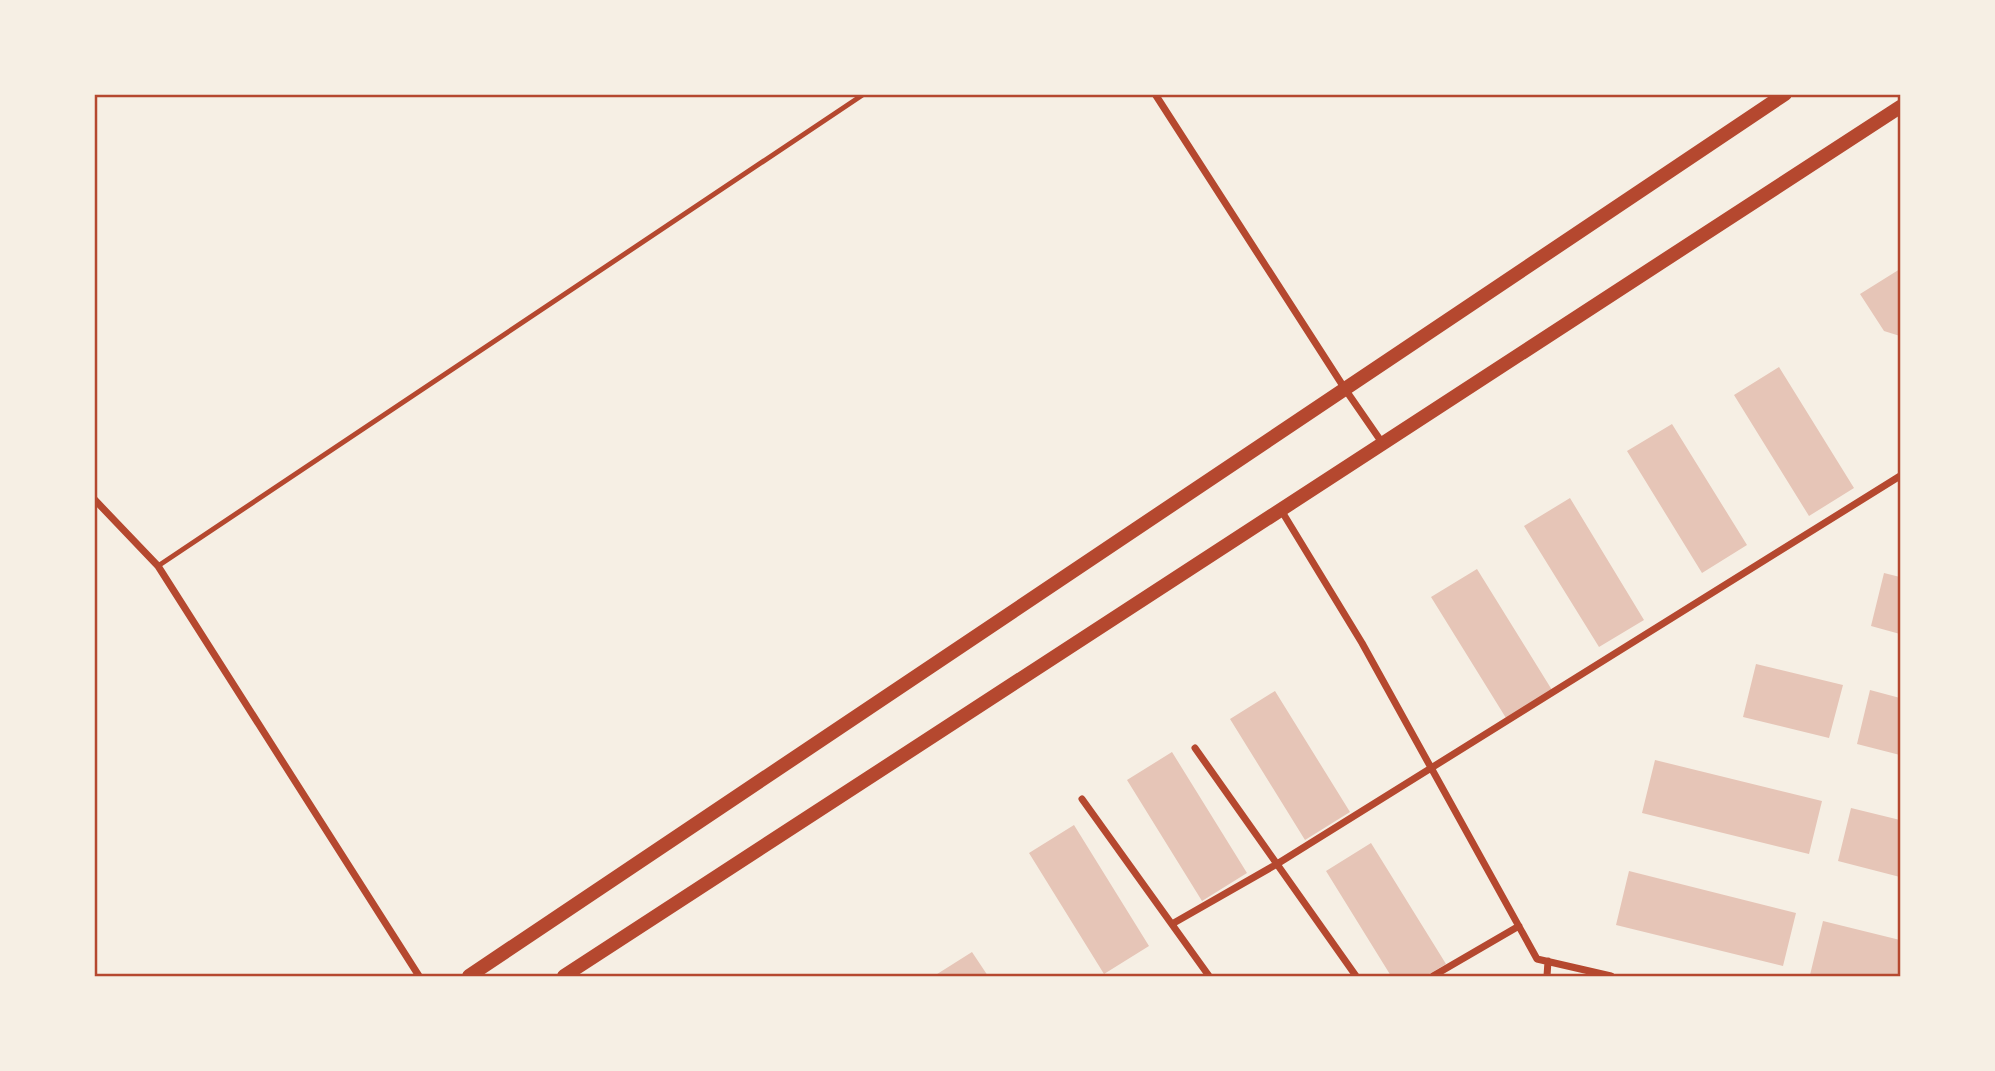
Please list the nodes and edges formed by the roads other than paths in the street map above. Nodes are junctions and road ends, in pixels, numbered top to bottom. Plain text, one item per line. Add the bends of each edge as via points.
1 (864, 94) edge
2 (1155, 94) edge
3 (1785, 94) edge
4 (1900, 107) edge
5 (1345, 389) junction
6 (1383, 444) junction
7 (1900, 476) edge
8 (94, 499) edge
9 (1281, 510) junction
10 (158, 566) junction
11 (1195, 748) dead end
12 (1431, 768) junction
13 (1082, 799) dead end
14 (1277, 864) junction
15 (1172, 925) junction
16 (1519, 926) junction
17 (1548, 961) junction
18 (419, 976) edge
19 (469, 976) edge
20 (564, 976) edge
21 (1209, 976) edge
22 (1356, 976) edge
23 (1433, 976) edge
24 (1547, 976) edge
25 (1611, 976) edge

1 - 10 lane
2 - 5 street
3 - 5 main road
4 - 6 main road
5 - 6 street
5 - 19 main road
6 - 9 main road
7 - 12 street
8 - 10 street
9 - 12 street
9 - 20 main road
10 - 18 street
11 - 14 street
12 - 14 street
12 - 16 street
13 - 15 street
14 - 15 street
14 - 22 street
15 - 21 street
16 - 17 street via 1537,959
16 - 23 street
17 - 24 street
17 - 25 street

